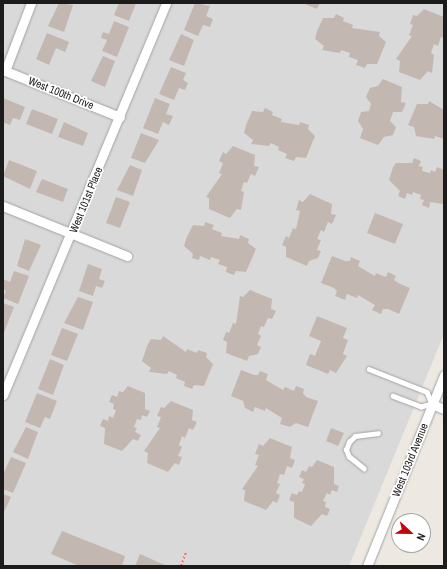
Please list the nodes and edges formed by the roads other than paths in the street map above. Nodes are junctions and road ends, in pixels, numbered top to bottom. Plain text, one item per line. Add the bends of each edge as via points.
1 (31, 3) edge
2 (166, 3) edge
3 (4, 70) edge
4 (120, 117) junction
5 (3, 206) edge
6 (72, 233) junction
7 (127, 256) dead end
8 (369, 369) dead end
9 (444, 376) edge
10 (3, 395) edge
11 (393, 396) dead end
12 (432, 404) junction
13 (444, 409) edge
14 (378, 433) dead end
15 (364, 469) dead end
16 (367, 566) edge

1 - 3 street
2 - 4 street, West 101st Place
3 - 4 street, West 100th Drive
4 - 6 street, West 101st Place
5 - 6 street
6 - 7 street
6 - 10 street, West 101st Place
8 - 12 lane via 427,392
9 - 12 street, West 103rd Avenue
11 - 12 lane via 421,407
12 - 13 street
12 - 16 street, West 103rd Avenue
14 - 15 lane via 354,436 349,442 346,450 349,458

